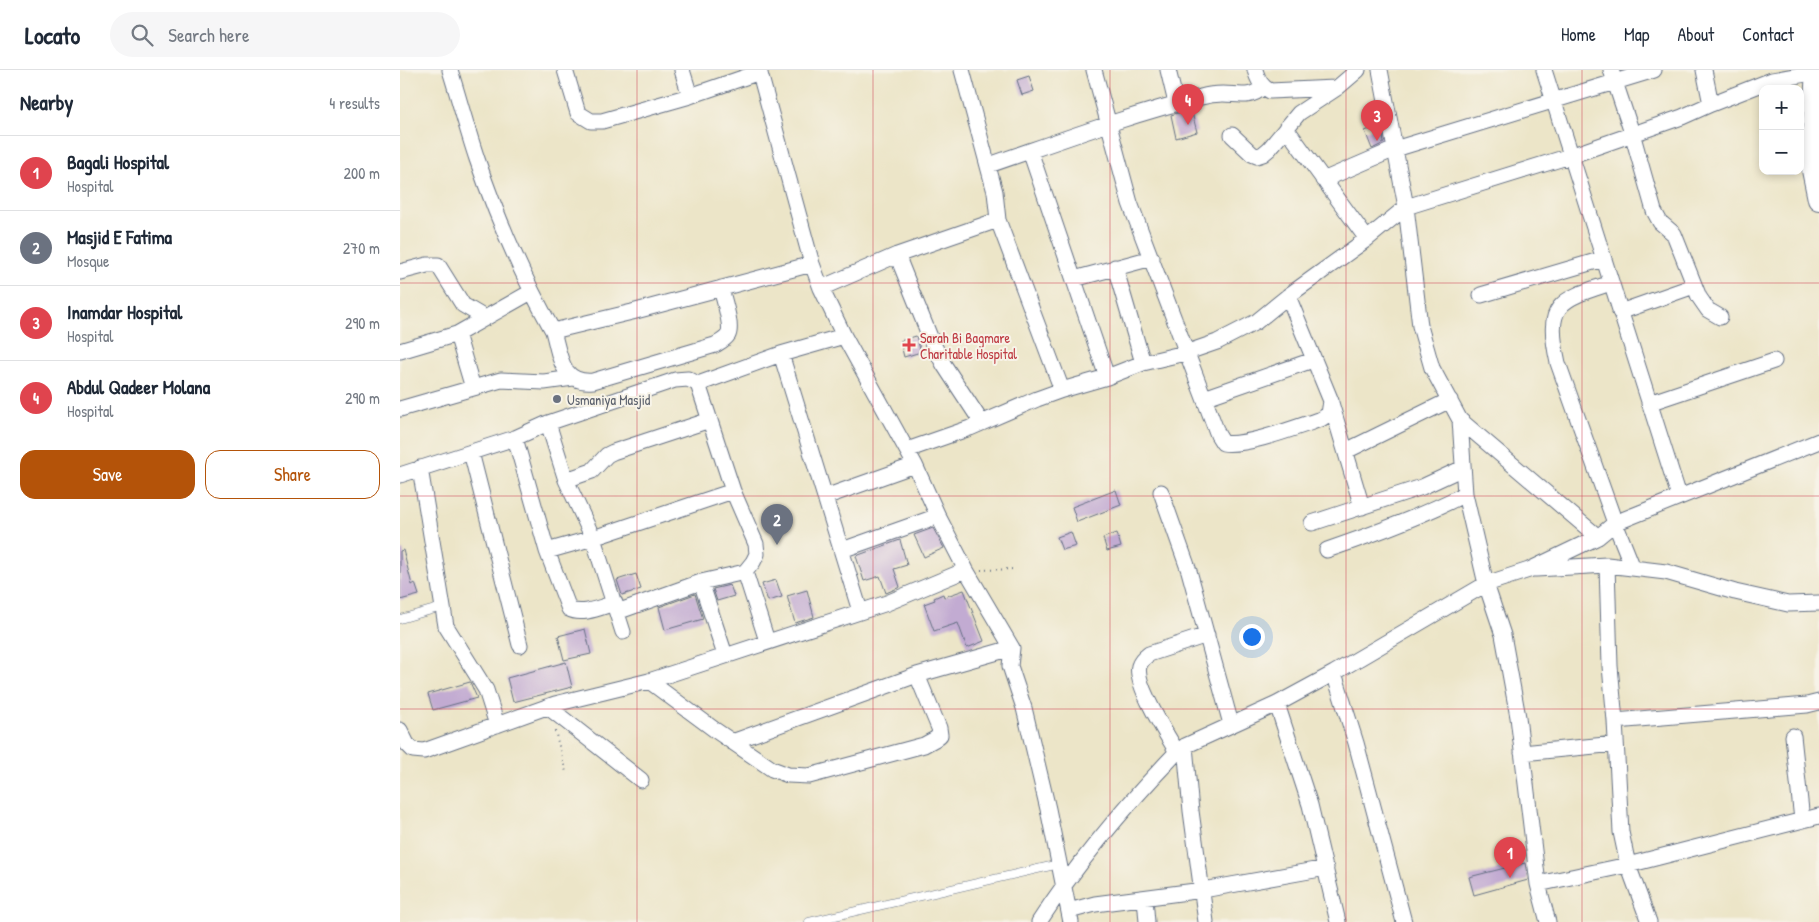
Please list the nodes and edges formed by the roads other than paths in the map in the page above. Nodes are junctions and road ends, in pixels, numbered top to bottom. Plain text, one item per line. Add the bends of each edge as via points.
1 (450, 70) edge
2 (565, 70) edge
3 (682, 70) edge
4 (962, 70) edge
5 (1094, 70) edge
6 (1168, 70) edge
7 (1255, 70) edge
8 (1358, 70) edge
9 (1380, 70) edge
10 (1544, 70) edge
11 (1654, 70) edge
12 (1704, 70) edge
13 (759, 71) edge
14 (1817, 71) edge
15 (1790, 73) edge
16 (1613, 76) edge
17 (1263, 87) junction
18 (1337, 88) junction
19 (690, 96) junction
20 (1553, 102) junction
21 (1176, 103) junction
22 (1711, 104) junction
23 (1817, 118) edge
24 (1108, 124) junction
25 (1286, 128) junction
26 (1632, 133) junction
27 (1232, 135) dead end
28 (1395, 149) junction
29 (1030, 151) junction
30 (1570, 156) junction
31 (989, 165) junction
32 (1323, 180) junction
33 (1819, 199) edge
34 (1406, 207) junction
35 (998, 220) junction
36 (1367, 239) junction
37 (897, 255) junction
38 (1152, 258) junction
39 (1603, 260) junction
40 (812, 264) junction
41 (1115, 267) junction
42 (400, 272) edge
43 (1074, 279) junction
44 (1611, 283) junction
45 (1694, 286) junction
46 (720, 288) junction
47 (821, 288) junction
48 (531, 292) junction
49 (1481, 295) dead end
50 (1288, 296) junction
51 (1620, 312) junction
52 (1720, 317) dead end
53 (485, 318) junction
54 (553, 331) junction
55 (457, 334) junction
56 (844, 336) junction
57 (400, 351) edge
58 (1185, 352) junction
59 (781, 354) junction
60 (1313, 360) junction
61 (1774, 361) dead end
62 (1143, 363) junction
63 (1107, 377) junction
64 (573, 378) junction
65 (698, 384) junction
66 (473, 388) junction
67 (1062, 390) junction
68 (1204, 398) junction
69 (1450, 400) junction
70 (1331, 401) junction
71 (1649, 403) junction
72 (400, 409) edge
73 (710, 420) junction
74 (1460, 420) junction
75 (548, 423) junction
76 (982, 423) junction
77 (516, 438) junction
78 (1819, 441) edge
79 (907, 450) junction
80 (1346, 451) junction
81 (471, 452) junction
82 (916, 465) junction
83 (420, 468) junction
84 (1463, 468) junction
85 (400, 474) edge
86 (566, 480) junction
87 (733, 491) junction
88 (1160, 492) dead end
89 (1465, 494) junction
90 (1679, 496) junction
91 (825, 497) junction
92 (1362, 507) junction
93 (938, 516) junction
94 (1312, 523) dead end
95 (1614, 523) junction
96 (1598, 537) junction
97 (593, 538) junction
98 (842, 550) junction
99 (1327, 550) dead end
100 (547, 551) junction
101 (1608, 565) junction
102 (1633, 568) junction
103 (966, 570) junction
104 (1529, 570) junction
105 (745, 572) junction
106 (702, 582) junction
107 (1486, 584) junction
108 (1819, 603) edge
109 (442, 607) junction
110 (616, 608) junction
111 (860, 611) junction
112 (400, 619) edge
113 (623, 632) dead end
114 (1206, 634) junction
115 (768, 642) junction
116 (520, 644) dead end
117 (1012, 648) junction
118 (725, 655) junction
119 (1334, 673) junction
120 (917, 675) junction
121 (649, 681) junction
122 (1819, 702) edge
123 (1277, 704) junction
124 (548, 707) junction
125 (1615, 721) junction
126 (1231, 724) junction
127 (497, 725) junction
128 (400, 730) edge
129 (1793, 736) dead end
130 (732, 742) junction
131 (1616, 744) junction
132 (1181, 749) junction
133 (1522, 753) junction
134 (641, 780) dead end
135 (1819, 816) edge
136 (1802, 820) junction
137 (1059, 864) junction
138 (1628, 865) junction
139 (1326, 868) junction
140 (1538, 884) junction
141 (1063, 885) junction
142 (1203, 890) junction
143 (1145, 898) junction
144 (1070, 916) edge
145 (809, 922) edge
146 (1039, 922) edge
147 (1147, 922) edge
148 (1206, 922) edge
149 (1338, 922) edge
150 (1404, 922) edge
151 (1548, 922) edge
152 (1649, 922) edge

1 - 48 street via 477,158
2 - 19 street via 578,113 591,122
3 - 19 street
4 - 31 street
5 - 24 street
6 - 21 street
7 - 17 street
8 - 18 street
9 - 28 street
10 - 20 street
11 - 16 street
12 - 22 street
13 - 19 street
13 - 40 street
14 - 15 street
14 - 23 main road
15 - 22 street
16 - 20 street
16 - 26 street
17 - 18 street via 1270,92
17 - 21 street via 1246,96 1223,94
18 - 25 street
20 - 28 street
20 - 30 street
21 - 24 street
22 - 26 street
23 - 33 main road via 1812,170
24 - 29 street
24 - 38 street via 1130,203
25 - 27 street via 1269,149 1257,156
25 - 32 street
26 - 30 street
26 - 45 street via 1654,211 1660,222 1674,234
28 - 32 street
28 - 34 street
29 - 31 street
29 - 43 street
30 - 34 street
30 - 39 street
31 - 35 street
32 - 36 street
34 - 36 street
34 - 69 street via 1424,340 1432,368
35 - 37 street
35 - 67 street
36 - 50 street
37 - 47 street
37 - 76 street via 932,342
38 - 41 street
38 - 58 street
39 - 44 street
39 - 49 street
40 - 46 street
40 - 47 street
41 - 43 street
41 - 62 street
42 - 53 street via 438,265 463,305
43 - 63 street
44 - 51 street
44 - 95 street via 1576,294 1561,304 1553,322 1553,338 1558,363
45 - 51 street
45 - 52 street via 1708,310
46 - 54 street
46 - 64 street via 730,333 725,340 593,380 582,382
47 - 56 street
48 - 53 street
48 - 54 street
50 - 58 street via 1256,322 1217,342
50 - 60 street
51 - 71 street
53 - 55 street
54 - 64 street via 564,368
55 - 57 street
55 - 66 street
56 - 59 street
56 - 79 street
58 - 62 street
58 - 68 street
59 - 65 street
59 - 91 street
60 - 68 street
60 - 70 street
61 - 71 street
62 - 63 street
63 - 67 street
64 - 66 street via 544,382 501,380
65 - 73 street
65 - 75 street via 688,379 675,380
66 - 72 street
67 - 76 street
68 - 70 street via 1218,435 1223,443 1231,445 1321,420 1329,414
69 - 74 street
69 - 80 street
70 - 80 street
71 - 90 street
73 - 86 street via 613,452 592,471
73 - 87 street
74 - 84 street
74 - 96 street
75 - 77 street
75 - 86 street
76 - 79 street
77 - 81 street
77 - 100 street
78 - 90 street
79 - 82 street
80 - 92 street
81 - 83 street
81 - 116 street
82 - 91 street
82 - 93 street
83 - 85 street
83 - 109 street
84 - 89 street
84 - 92 street via 1422,487
86 - 97 street
87 - 97 street
87 - 105 street via 756,544 757,554
88 - 114 street via 1189,570
89 - 99 street via 1395,527
89 - 107 street
90 - 95 street
91 - 98 street
92 - 94 street
93 - 98 street
93 - 103 street
95 - 96 street
95 - 102 street
96 - 104 street
97 - 100 street
97 - 110 street
98 - 111 street
100 - 110 street via 569,609 582,612
101 - 102 street
101 - 104 street
101 - 125 street via 1610,666
102 - 108 street via 1666,572 1788,604
103 - 111 street
103 - 117 street
104 - 107 street
105 - 106 street
105 - 115 street
106 - 110 street
106 - 118 street
107 - 119 street
107 - 133 street via 1502,635
109 - 112 lane
109 - 127 street via 446,626 486,690
110 - 113 street
111 - 115 street
114 - 126 street
114 - 132 street via 1149,654 1138,666 1146,697
115 - 118 street
117 - 120 street
117 - 137 street via 1010,666 1024,708
118 - 121 street
119 - 123 street
119 - 150 street
120 - 130 street
120 - 130 street via 940,735 924,745 809,776 788,775 772,769
121 - 124 street
121 - 130 street
122 - 125 street
123 - 126 street
123 - 139 street via 1310,805
124 - 127 street
124 - 134 street
125 - 131 street
126 - 132 street
127 - 128 street via 424,751 414,750 407,744
129 - 136 street
131 - 133 street
131 - 138 street via 1620,832
132 - 141 street via 1131,800
132 - 142 street
133 - 140 street
135 - 136 street
136 - 138 street
137 - 141 street
137 - 145 lane
138 - 140 street
138 - 152 street
139 - 142 street
139 - 149 street
140 - 151 street
141 - 144 street
141 - 146 street
142 - 143 street
142 - 148 street
143 - 144 street via 1095,904
143 - 147 street

